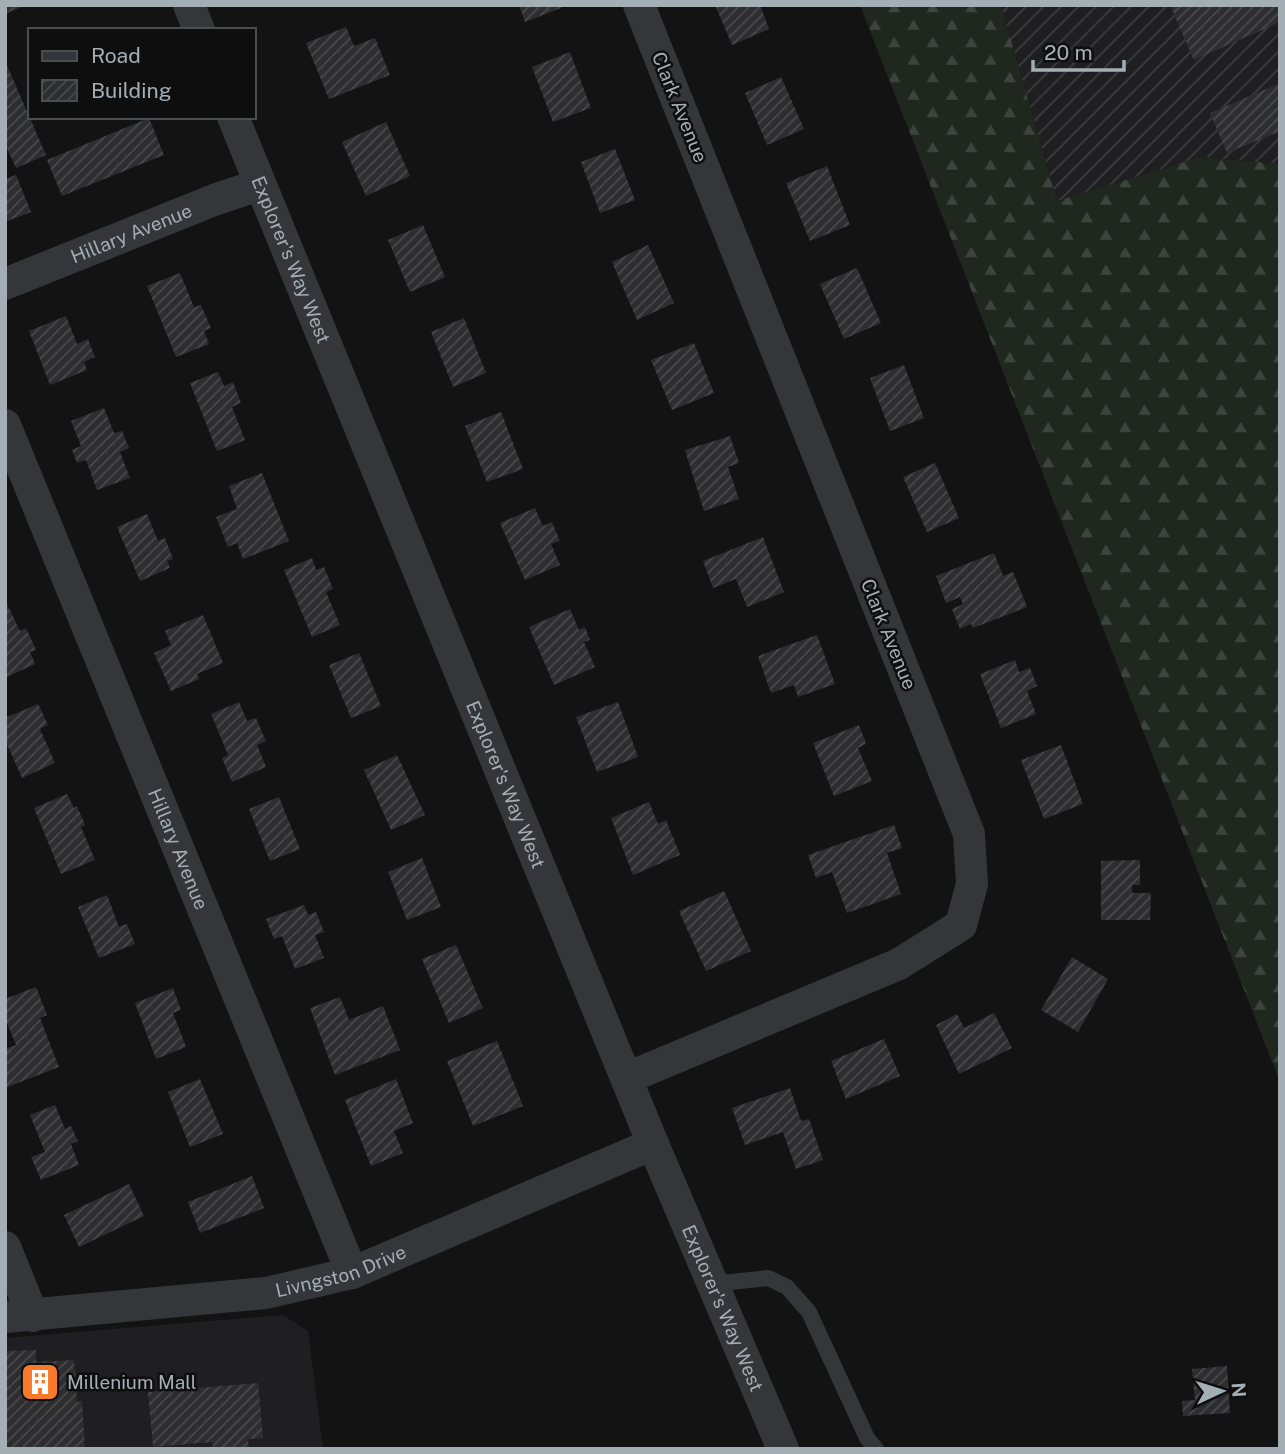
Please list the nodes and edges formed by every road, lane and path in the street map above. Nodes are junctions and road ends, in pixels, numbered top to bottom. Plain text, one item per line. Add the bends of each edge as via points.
1 (189, 5) edge
2 (639, 5) edge
3 (198, 28) edge
4 (234, 119) edge
5 (259, 185) junction
6 (5, 284) edge
7 (5, 425) edge
8 (627, 1079) junction
9 (653, 1144) junction
10 (5, 1247) edge
11 (352, 1273) junction
12 (712, 1284) junction
13 (19, 1317) edge
14 (783, 1449) edge
15 (876, 1449) edge

1 - 3 street
2 - 8 street, Clark Avenue via 969,834 972,884 961,925 899,964
4 - 5 street, Explorer's Way West
5 - 6 street, Hillary Avenue
5 - 8 street, Explorer's Way West
7 - 11 street, Hillary Avenue
8 - 9 street, Explorer's Way West
9 - 11 street, Livngston Drive
9 - 12 street, Explorer's Way West
10 - 13 street
11 - 13 street, Livngston Drive via 266,1293
12 - 14 street, Explorer's Way West
12 - 15 lane via 768,1278 787,1287 809,1312

